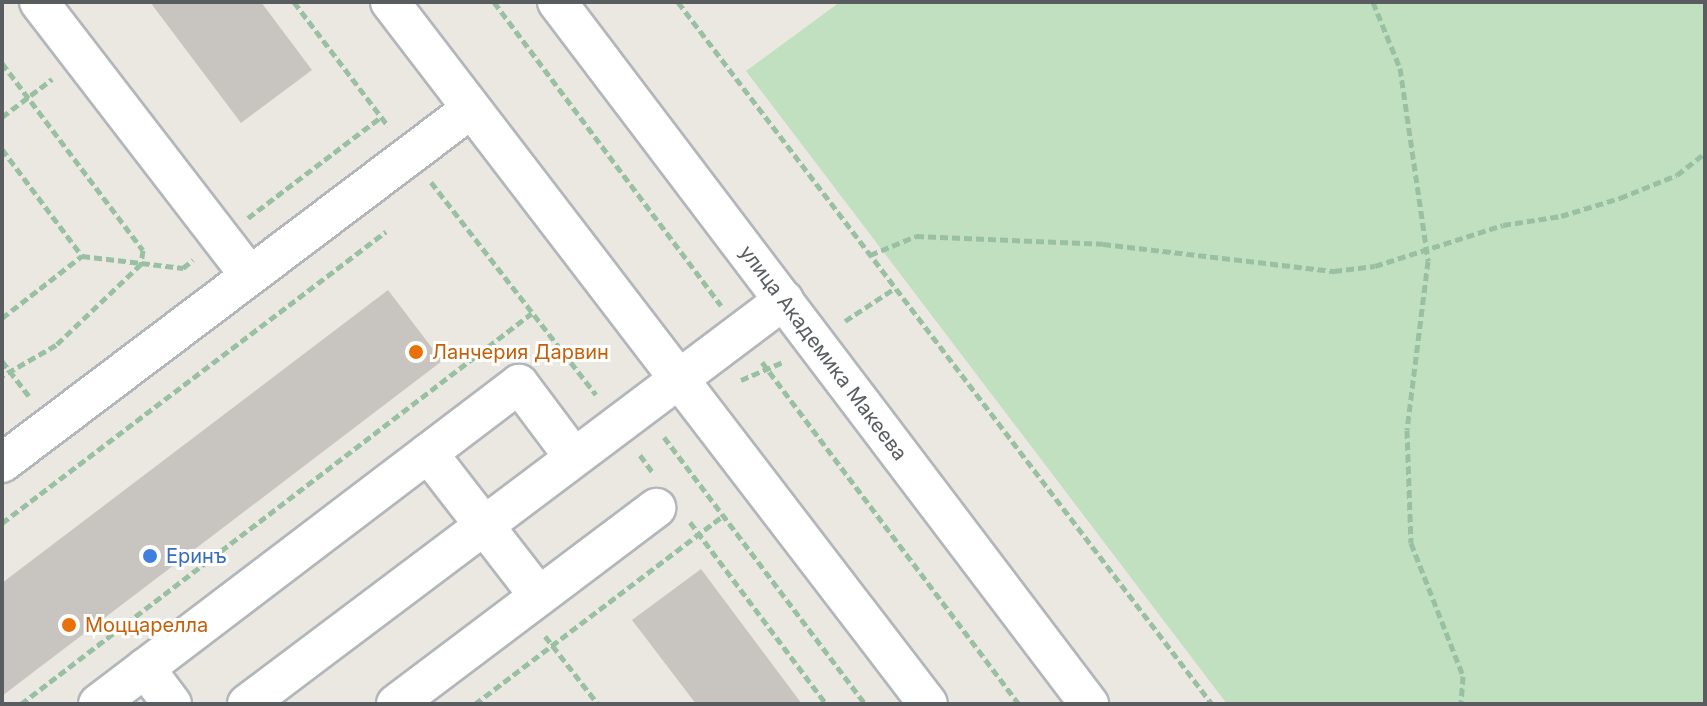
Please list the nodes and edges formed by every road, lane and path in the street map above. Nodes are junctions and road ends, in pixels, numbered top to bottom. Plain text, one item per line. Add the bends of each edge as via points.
1 (39, 2) edge
2 (294, 2) edge
3 (390, 2) edge
4 (557, 2) edge
5 (678, 2) edge
6 (1373, 2) edge
7 (81, 56) junction
8 (2, 63) edge
9 (28, 97) junction
10 (471, 109) junction
11 (2, 117) edge
12 (2, 149) edge
13 (1705, 153) edge
14 (410, 155) junction
15 (386, 231) dead end
16 (1426, 251) junction
17 (870, 255) junction
18 (82, 256) dead end
19 (249, 275) junction
20 (784, 300) junction
21 (532, 313) junction
22 (2, 361) edge
23 (10, 372) junction
24 (2, 376) edge
25 (681, 378) junction
26 (618, 424) junction
27 (655, 425) dead end
28 (51, 426) junction
29 (428, 453) junction
30 (573, 456) junction
31 (2, 463) edge
32 (665, 499) junction
33 (723, 516) junction
34 (2, 523) edge
35 (482, 524) junction
36 (699, 535) junction
37 (539, 596) junction
38 (544, 636) dead end
39 (552, 646) junction
40 (145, 668) junction
41 (21, 704) edge
42 (98, 704) edge
43 (172, 704) edge
44 (247, 704) edge
45 (396, 704) edge
46 (475, 704) edge
47 (598, 704) edge
48 (826, 704) edge
49 (865, 704) edge
50 (928, 704) edge
51 (1089, 704) edge
52 (1212, 704) edge
53 (1461, 704) edge

1 - 7 street
2 - 14 path
3 - 10 street
4 - 20 street, улица Академика Макеева
5 - 17 path
6 - 16 path via 1400,68
7 - 9 path
7 - 19 street
8 - 9 path
9 - 11 path
9 - 23 path via 143,250 141,264 56,345
10 - 14 street
10 - 25 street
12 - 18 path
13 - 16 path via 1677,175 1620,198 1561,216 1503,225
14 - 19 street
14 - 21 path
15 - 34 path
16 - 17 path via 1334,271 1103,244 916,236
16 - 53 path via 1407,430 1411,543 1463,676
17 - 52 path
19 - 28 street
20 - 25 street
20 - 51 street, улица Академика Макеева
21 - 26 path
21 - 41 path
22 - 23 path
23 - 24 path
23 - 28 path
25 - 26 street
25 - 50 street
26 - 30 street
26 - 32 path
27 - 33 path
28 - 31 street
29 - 30 street via 519,384
29 - 35 street
29 - 40 street
30 - 35 street
32 - 36 path
32 - 37 street
33 - 36 path
33 - 49 path
35 - 37 street
35 - 44 street
36 - 39 path
36 - 48 path
37 - 45 street
38 - 39 path
39 - 46 path
39 - 47 path
40 - 42 street
40 - 43 street

